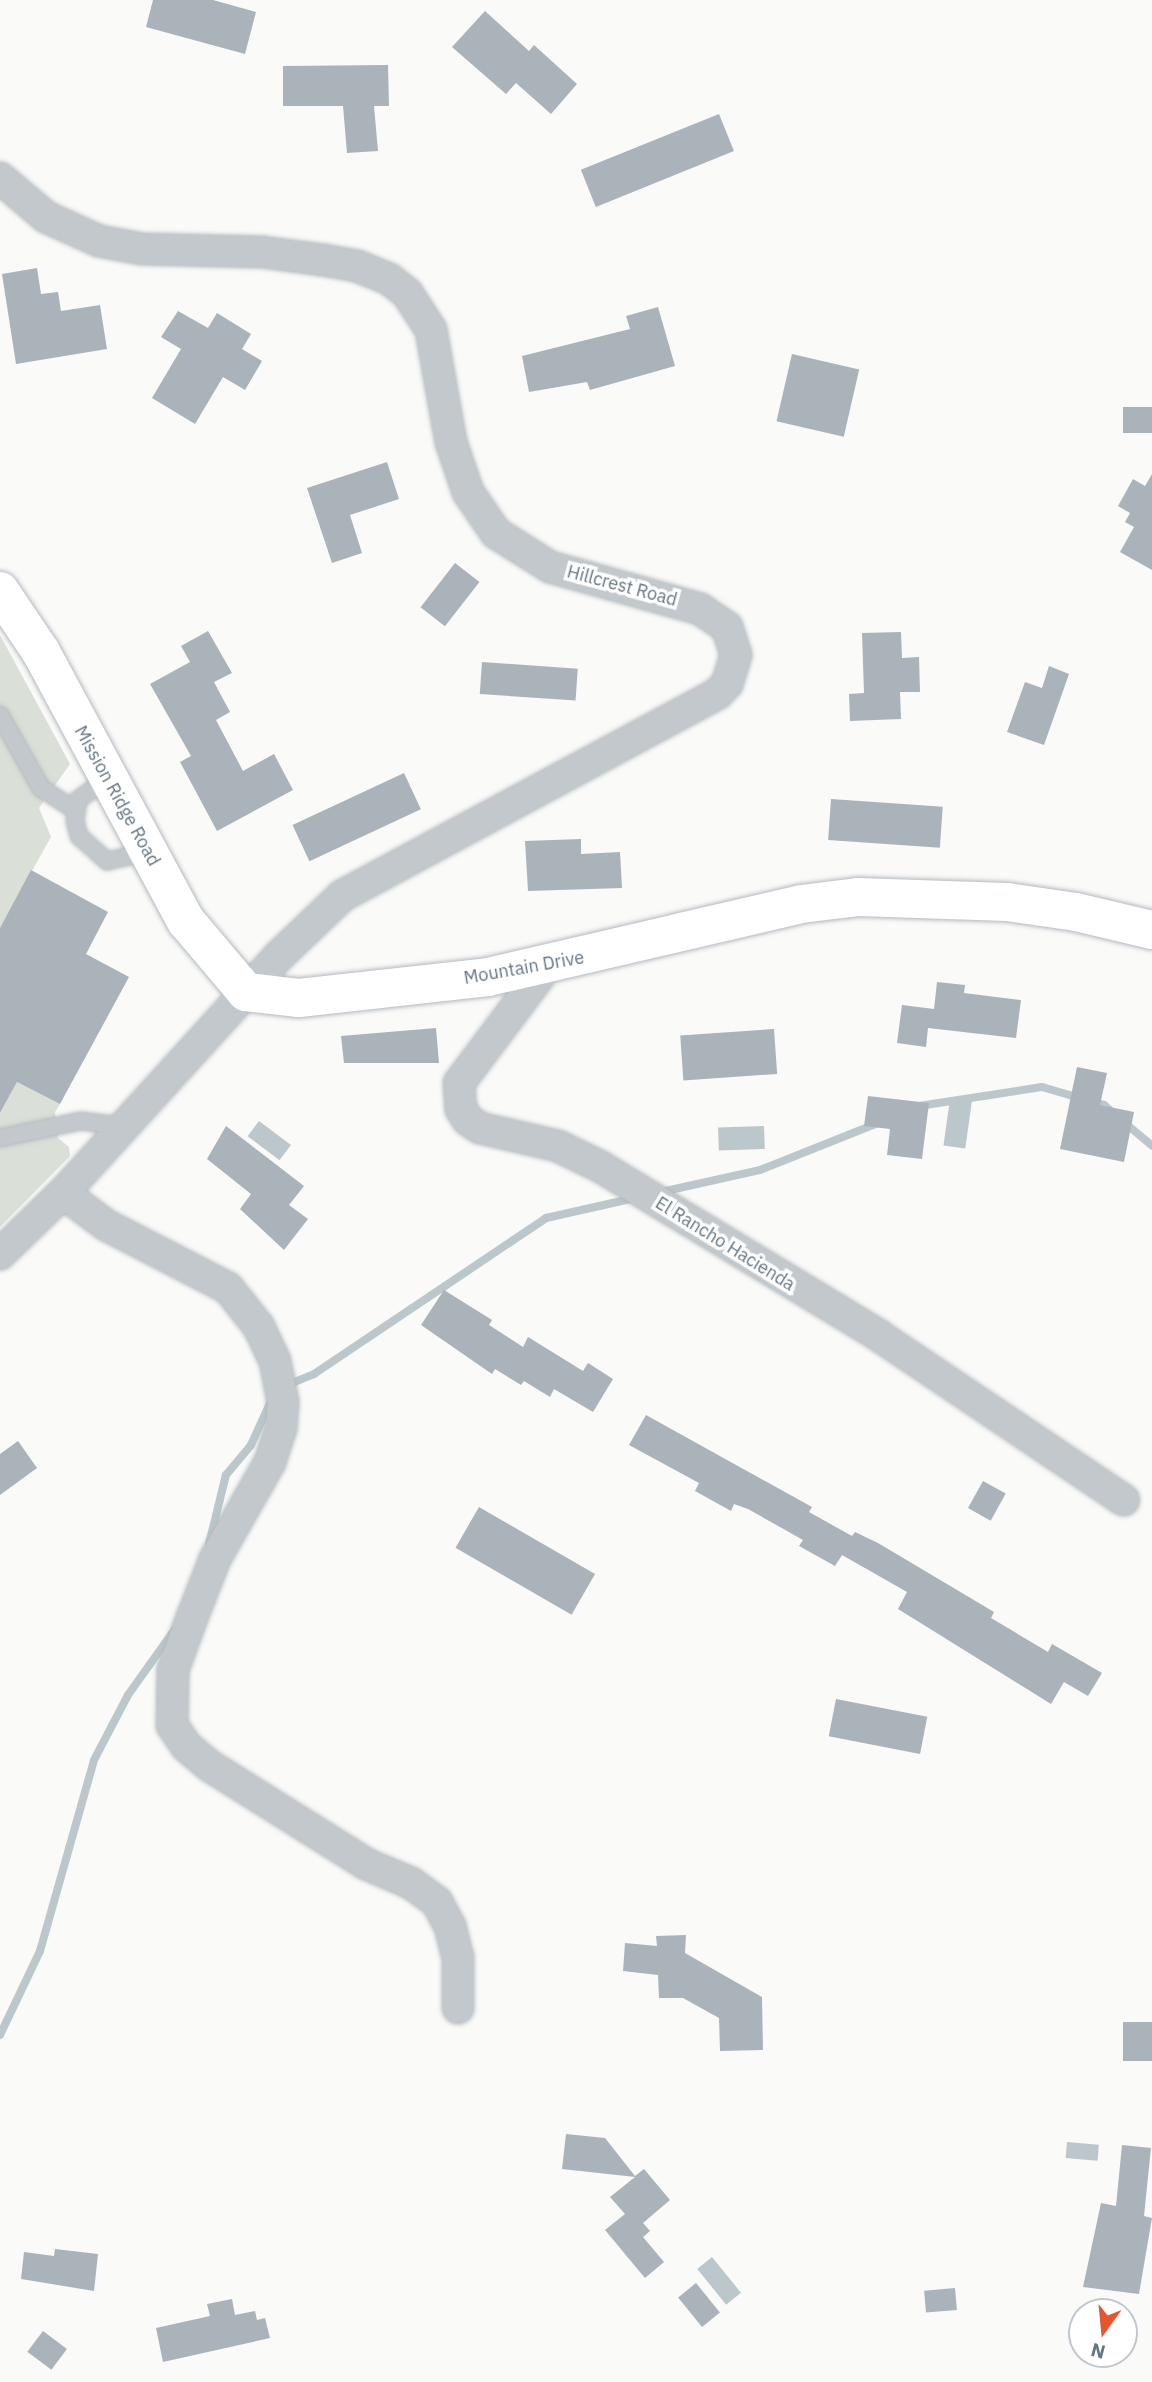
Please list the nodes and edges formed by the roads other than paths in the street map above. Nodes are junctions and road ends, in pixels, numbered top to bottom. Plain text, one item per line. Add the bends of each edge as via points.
1 (0, 178) edge
2 (0, 591) edge
3 (0, 715) edge
4 (108, 778) junction
5 (75, 810) junction
6 (148, 852) junction
7 (1152, 930) edge
8 (547, 966) junction
9 (246, 992) junction
10 (120, 1126) junction
11 (0, 1138) edge
12 (63, 1193) junction
13 (0, 1254) edge
14 (1124, 1500) dead end
15 (458, 2008) dead end

1 - 9 street, Hillcrest Road via 46,217 99,241 142,249 262,252 357,266 389,279 407,293 431,330 451,442 468,492 496,533 550,567 700,608 722,622 734,641 734,670 717,694 342,896
2 - 4 main road, Mission Ridge Road via 41,652
3 - 5 lane via 41,789
4 - 5 lane via 83,794
4 - 6 main road, Mission Ridge Road
5 - 6 lane via 79,836 103,860 123,861
6 - 9 main road, Mission Ridge Road via 202,945
7 - 8 main road, Mountain Drive via 1007,902 858,897 801,904
8 - 9 main road, Mountain Drive via 299,998
8 - 14 street, El Rancho Hacienda via 465,1071 457,1096 468,1120 480,1128 558,1146 601,1167 878,1335
9 - 10 street
10 - 11 lane via 81,1121
10 - 12 street
12 - 13 street
12 - 15 street via 106,1225 228,1288 258,1327 275,1362 283,1402 281,1428 270,1462 215,1559 189,1626 173,1670 172,1725 186,1746 210,1766 366,1864 411,1884 437,1902 450,1926 458,1957

